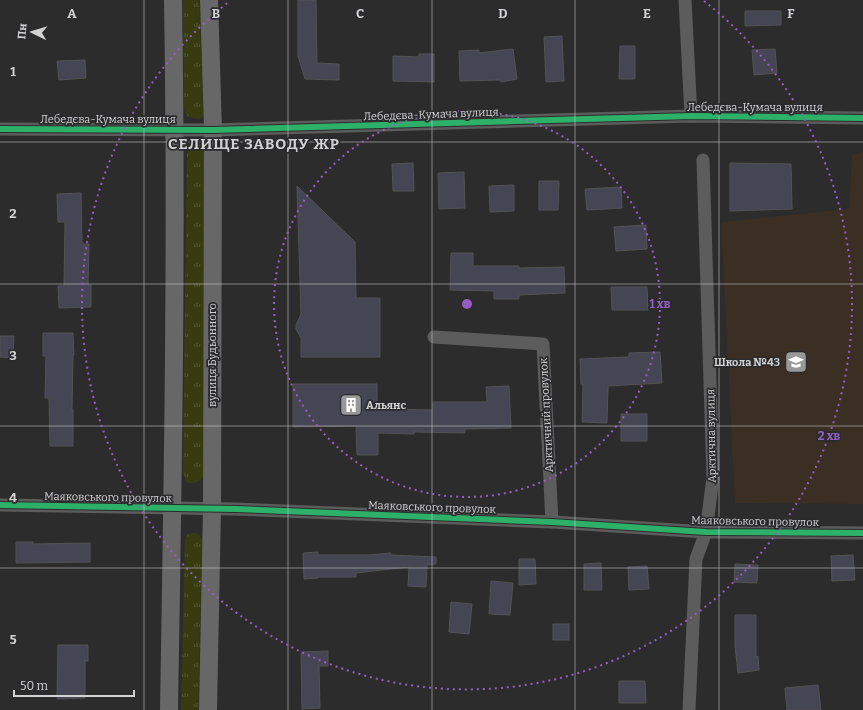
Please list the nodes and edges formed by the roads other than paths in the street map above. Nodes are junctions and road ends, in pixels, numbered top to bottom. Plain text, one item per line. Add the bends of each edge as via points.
1 (173, 0) edge
2 (209, 0) edge
3 (684, 0) edge
4 (691, 116) junction
5 (863, 118) edge
6 (0, 129) edge
7 (175, 130) junction
8 (213, 130) junction
9 (703, 160) dead end
10 (434, 337) dead end
11 (0, 505) edge
12 (172, 508) junction
13 (212, 508) junction
14 (552, 522) junction
15 (706, 532) junction
16 (863, 533) edge
17 (169, 710) edge
18 (208, 710) edge
19 (689, 710) edge

1 - 7 main road
2 - 8 main road, вулиця Будьонного
3 - 4 street
4 - 5 street, Лебедєва-Кумача вулиця
4 - 8 street, Лебедєва-Кумача вулиця
6 - 7 street, Лебедєва-Кумача вулиця
7 - 8 street, Лебедєва-Кумача вулиця
7 - 12 main road
8 - 13 main road, вулиця Будьонного
9 - 15 street, Арктична вулиця via 713,477
10 - 14 street, Арктичний провулок via 543,344
11 - 12 street, Маяковського провулок
12 - 13 street, Маяковського провулок
12 - 17 main road
13 - 14 street, Маяковського провулок
13 - 18 main road, вулиця Будьонного
14 - 15 street, Маяковського провулок
15 - 16 street, Маяковського провулок
15 - 19 street, Арктична вулиця via 696,559

